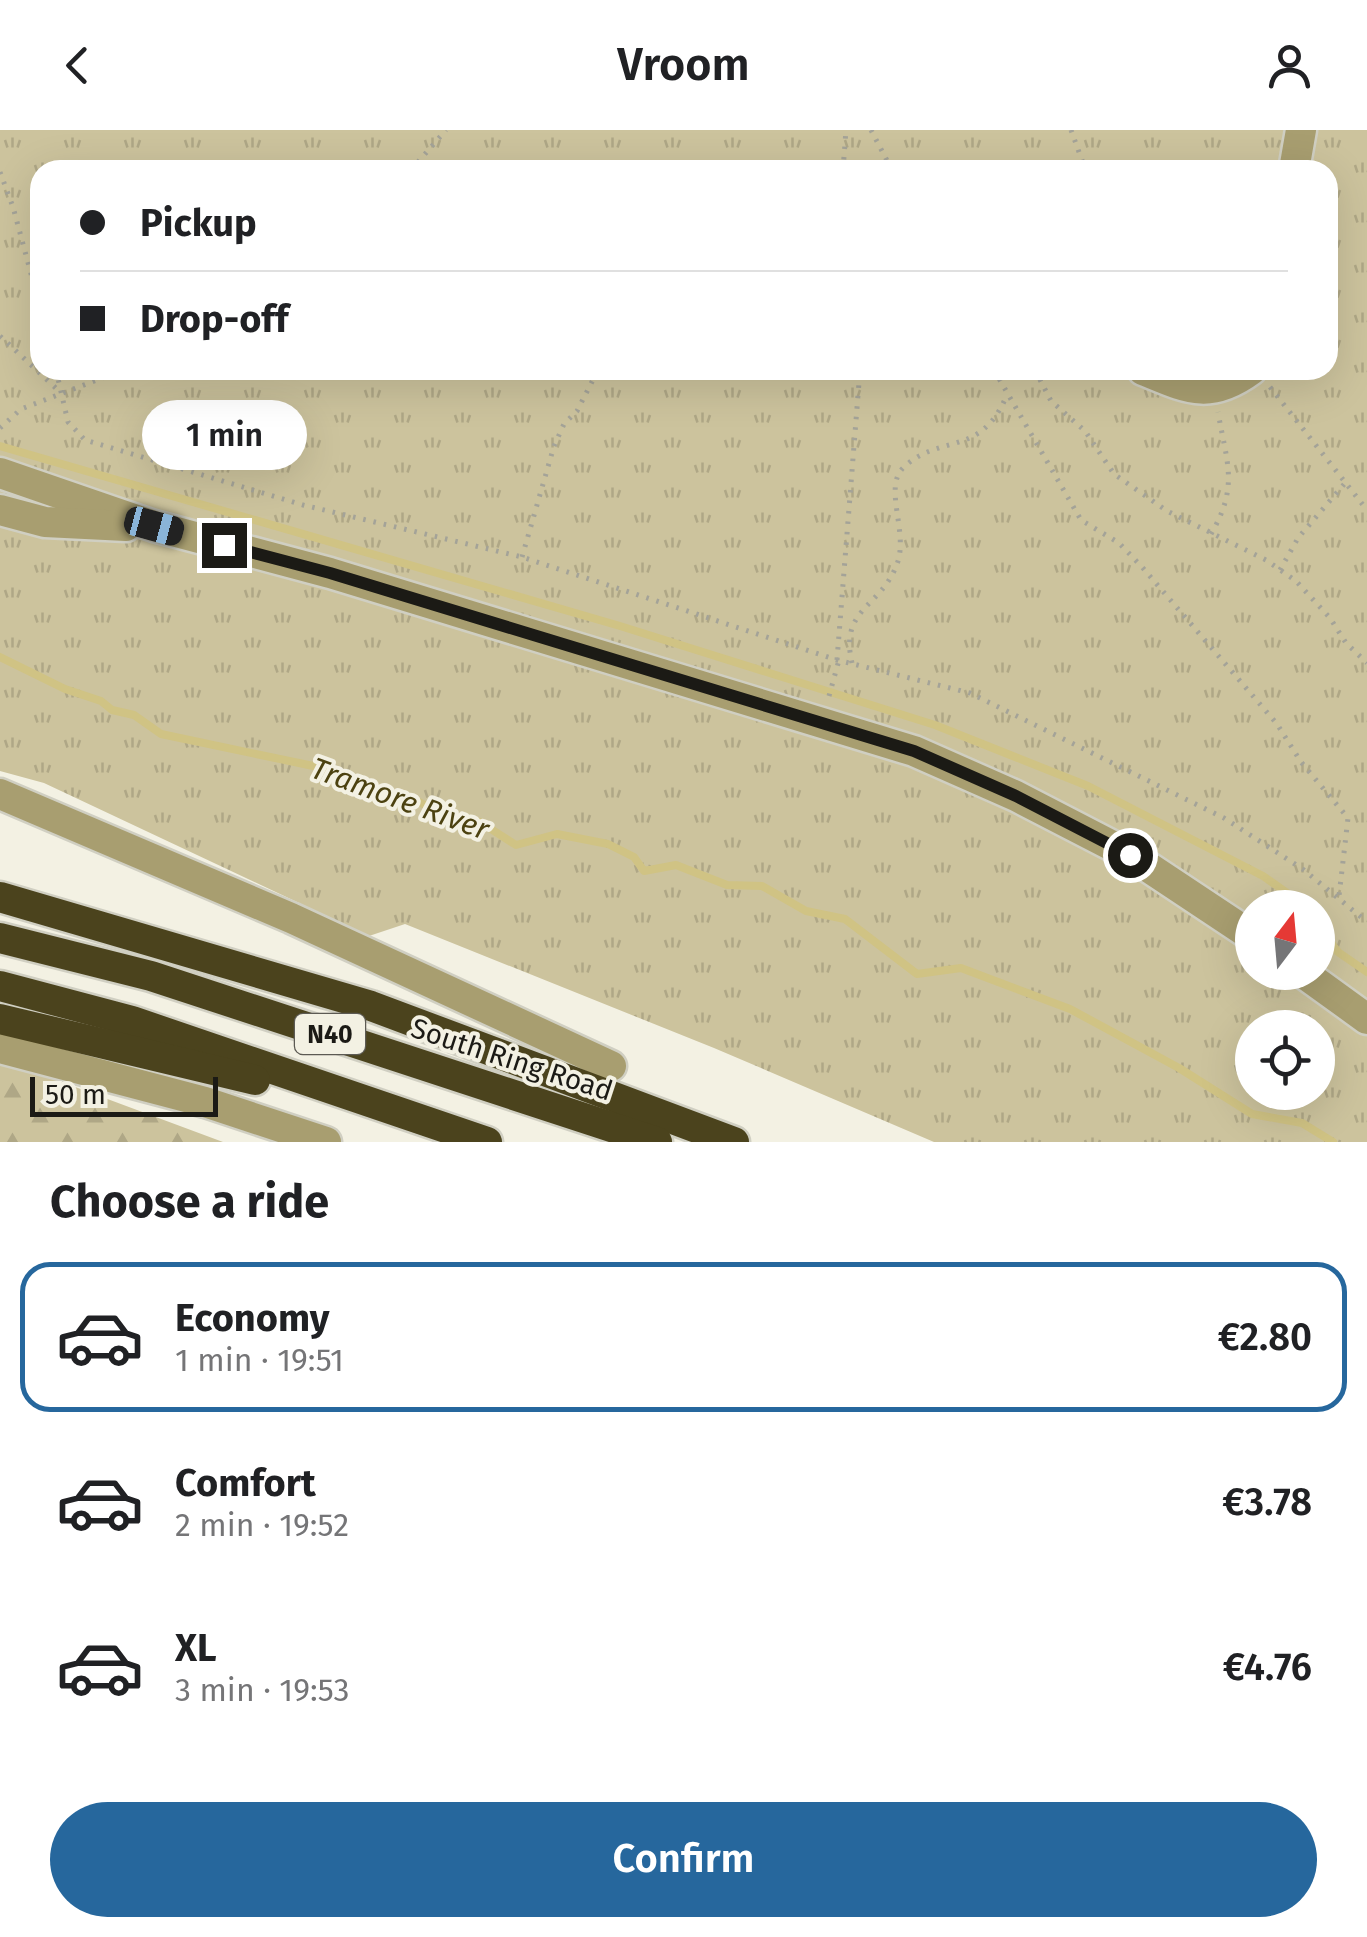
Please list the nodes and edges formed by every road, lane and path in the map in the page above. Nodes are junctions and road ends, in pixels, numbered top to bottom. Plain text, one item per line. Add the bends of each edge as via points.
1 (446, 130) edge
2 (846, 130) edge
3 (871, 130) edge
4 (1071, 130) edge
5 (1301, 130) edge
6 (420, 160) edge
7 (844, 160) edge
8 (887, 160) edge
9 (1082, 160) edge
10 (1296, 160) edge
11 (0, 172) edge
12 (30, 270) edge
13 (0, 336) edge
14 (30, 361) edge
15 (49, 380) edge
16 (58, 380) edge
17 (98, 380) edge
18 (593, 380) edge
19 (859, 380) edge
20 (999, 380) edge
21 (1040, 380) edge
22 (1167, 380) edge
23 (1244, 380) edge
24 (1261, 380) edge
25 (1212, 390) junction
26 (62, 394) junction
27 (1007, 395) junction
28 (1, 423) edge
29 (0, 472) edge
30 (1346, 482) junction
31 (0, 510) edge
32 (1367, 510) edge
33 (154, 526) junction
34 (1212, 534) junction
35 (522, 557) junction
36 (1280, 570) junction
37 (838, 660) junction
38 (1367, 662) edge
39 (852, 663) junction
40 (826, 704) dead end
41 (0, 794) edge
42 (1339, 896) junction
43 (0, 897) edge
44 (0, 912) edge
45 (1367, 922) edge
46 (1235, 925) edge
47 (0, 938) edge
48 (151, 976) junction
49 (0, 986) edge
50 (1327, 990) edge
51 (0, 1019) edge
52 (1367, 1019) edge
53 (0, 1048) edge
54 (611, 1066) dead end
55 (419, 1117) junction
56 (326, 1142) edge
57 (487, 1142) edge
58 (657, 1142) edge
59 (734, 1142) edge

1 - 6 path
2 - 7 path
3 - 8 path
4 - 9 path
5 - 10 street
11 - 12 path
13 - 14 path
15 - 26 path
16 - 26 path
17 - 26 path
18 - 35 path via 554,446
19 - 37 path
20 - 27 path
21 - 34 path via 1114,474
22 - 25 street
23 - 25 street
24 - 30 path
25 - 34 path via 1231,490
26 - 28 path
26 - 35 path via 68,422 86,440 303,505
27 - 39 path via 997,419 982,432 925,453 896,478 898,564 849,633
27 - 42 path via 1080,520 1119,543 1142,567 1348,818
29 - 33 street
30 - 32 path
30 - 36 path
31 - 33 street via 78,526
33 - 46 street via 914,751 1130,855
34 - 36 path
35 - 37 path
36 - 38 path
37 - 39 path
37 - 40 path
39 - 42 path via 970,693 1035,722 1224,818
41 - 54 street via 291,918
42 - 45 path
43 - 59 highway via 370,1006
44 - 48 highway
47 - 48 highway, South Ring Road / N40
48 - 58 highway, South Ring Road / N40
49 - 55 highway, N40 via 132,1021
50 - 52 street
51 - 55 highway
53 - 56 street
55 - 57 highway, N40

